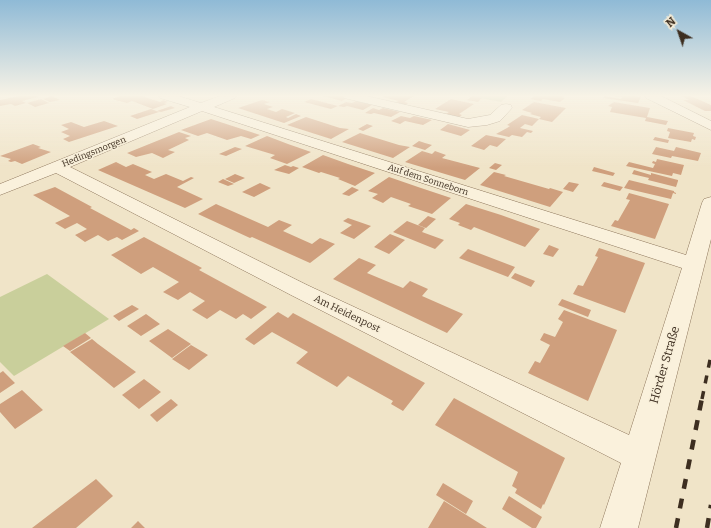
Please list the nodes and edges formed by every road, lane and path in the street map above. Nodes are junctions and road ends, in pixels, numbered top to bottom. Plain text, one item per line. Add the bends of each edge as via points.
1 (171, 120) edge
2 (242, 120) edge
3 (454, 120) edge
4 (491, 120) edge
5 (699, 120) edge
6 (711, 126) edge
7 (58, 166) junction
8 (0, 190) edge
9 (711, 203) edge
10 (693, 264) junction
11 (640, 456) junction
12 (619, 528) edge

1 - 7 street, Hedingsmorgen
2 - 10 street, Auf dem Sonneborn
3 - 4 street via 468,123
5 - 6 street
7 - 8 street, Hedingsmorgen
7 - 11 street, Am Heidenpost via 299,290
9 - 10 street, Hörder Straße
10 - 11 street, Hörder Straße
11 - 12 street, Hörder Straße

